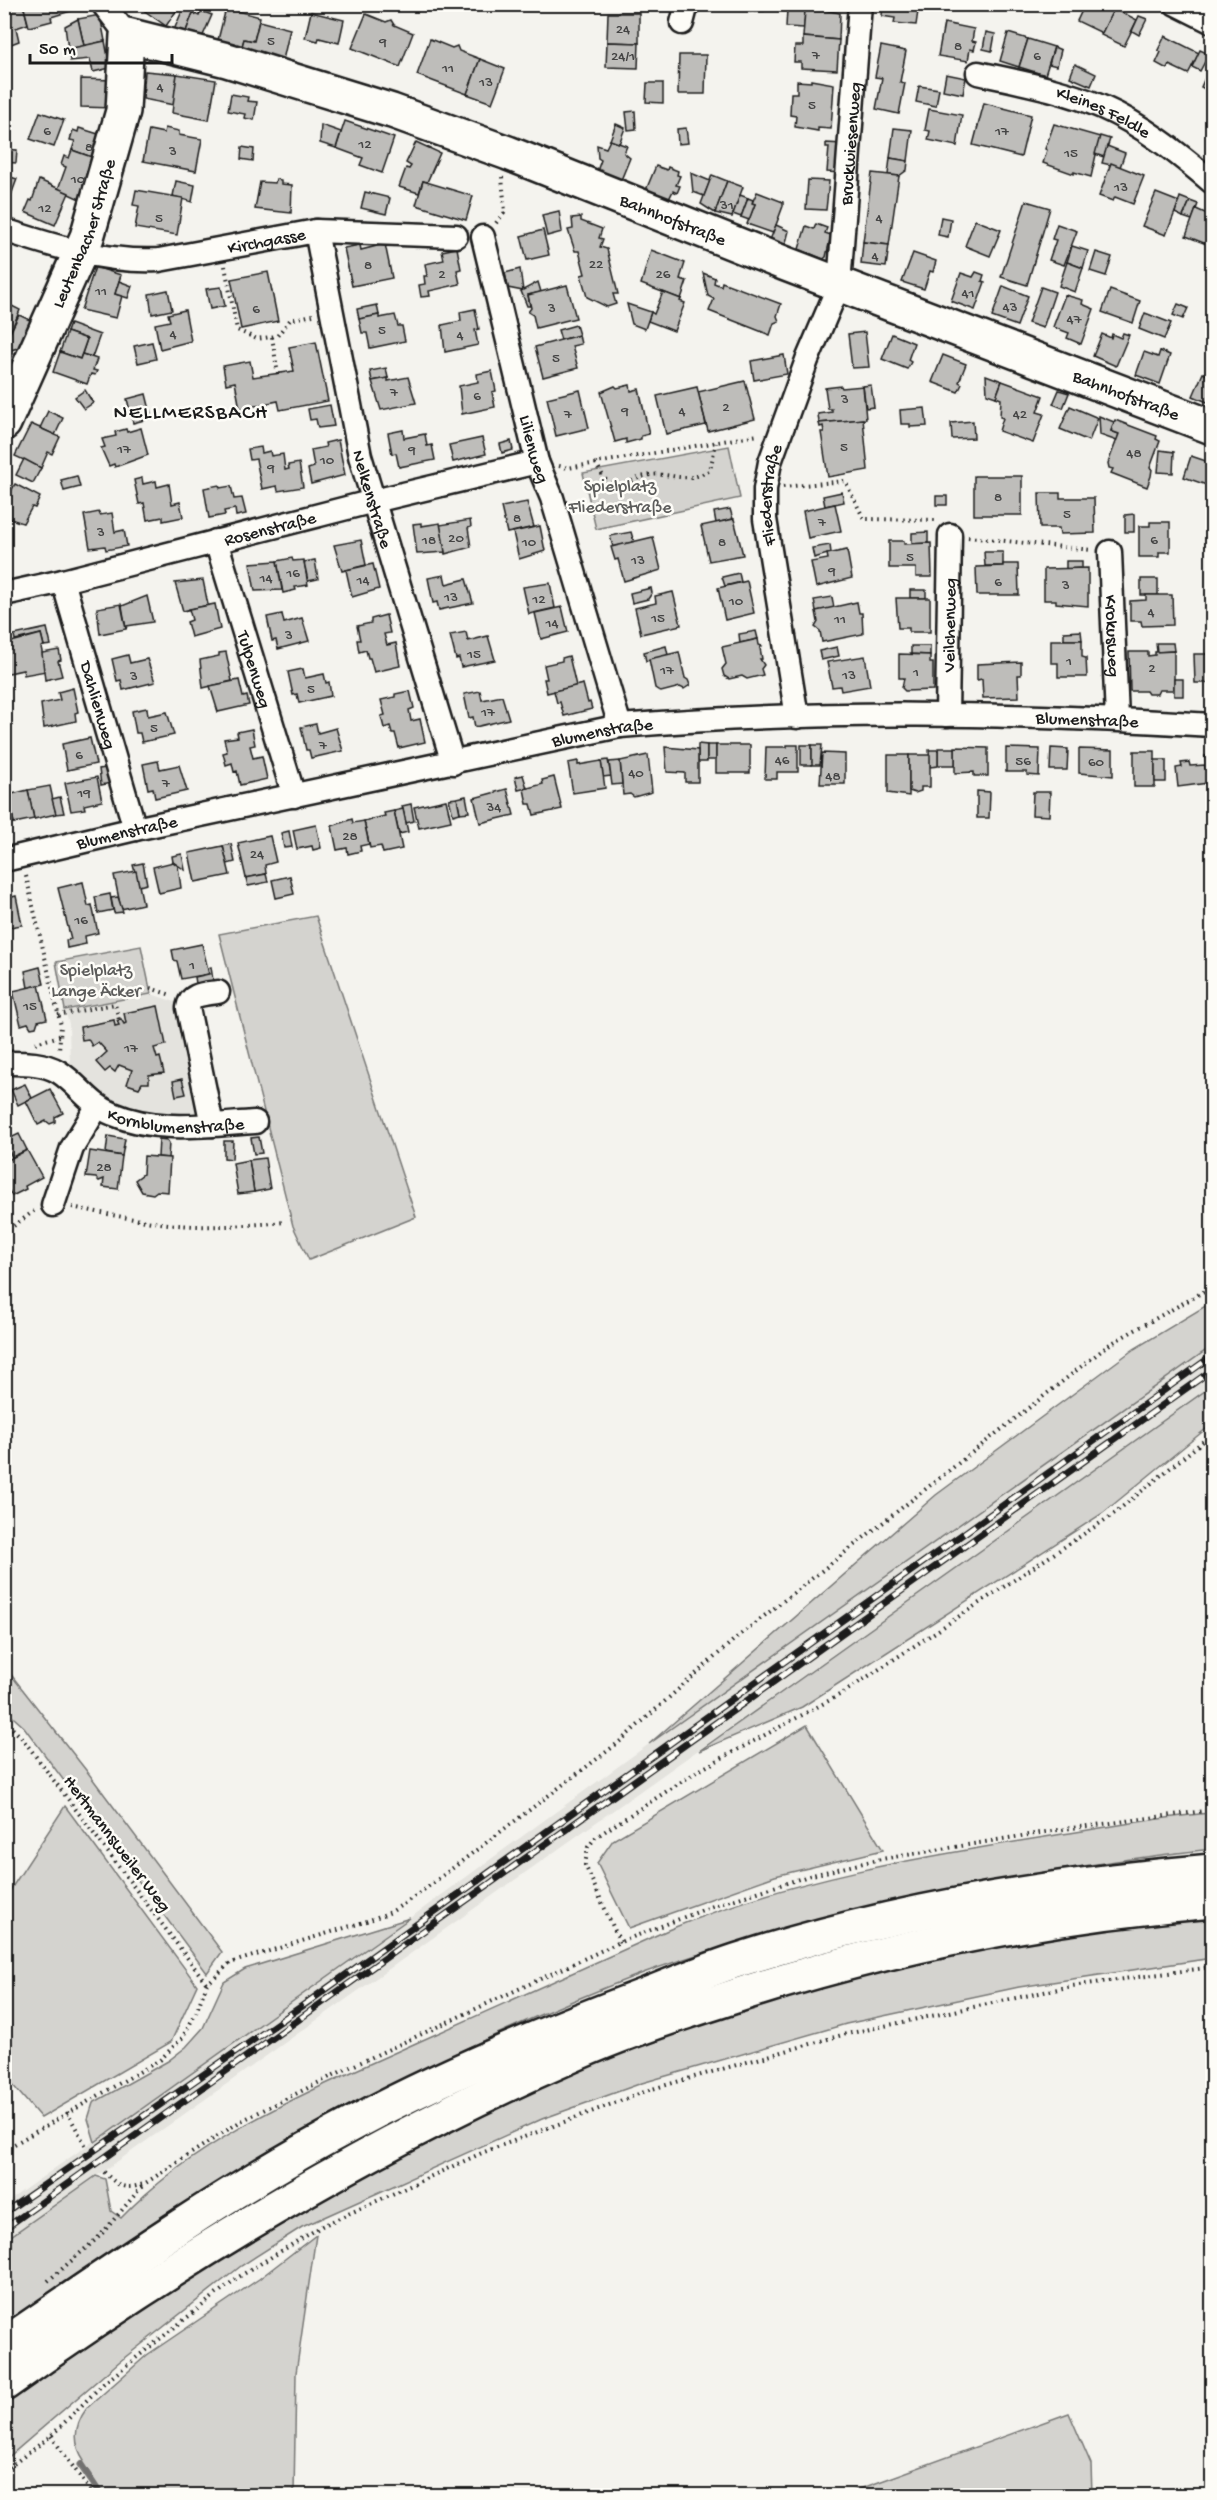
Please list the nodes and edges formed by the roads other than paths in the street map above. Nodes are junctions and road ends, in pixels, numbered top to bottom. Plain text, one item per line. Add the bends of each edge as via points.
1 (103, 4) edge
2 (860, 4) edge
3 (1176, 4) edge
4 (1212, 22) edge
5 (127, 35) junction
6 (978, 73) dead end
7 (1212, 182) edge
8 (4, 230) edge
9 (316, 231) junction
10 (456, 236) dead end
11 (483, 237) road end
12 (80, 251) junction
13 (839, 285) junction
14 (4, 423) edge
15 (1212, 427) edge
16 (537, 462) junction
17 (374, 501) junction
18 (950, 535) road end
19 (216, 541) junction
20 (1110, 552) road end
21 (63, 581) junction
22 (4, 594) edge
23 (947, 715) junction
24 (797, 717) junction
25 (1117, 719) junction
26 (1212, 724) edge
27 (620, 726) junction
28 (453, 763) junction
29 (294, 796) junction
30 (135, 830) junction
31 (13, 858) edge
32 (218, 992) dead end
33 (4, 1064) edge
34 (97, 1107) junction
35 (255, 1122) dead end
36 (212, 1125) junction
37 (52, 1205) road end
38 (1212, 1871) edge
39 (1212, 1901) edge
40 (4, 2345) edge
41 (4, 2384) edge

1 - 5 street
2 - 13 street, Bruckwiesenweg
3 - 4 street
5 - 12 main road, Leutenbacher Straße via 123,111
5 - 13 main road, Bahnhofstraße via 227,60 392,111
6 - 7 street, Kleines Feldle via 1101,107 1178,153
8 - 12 street, Kirchgasse
9 - 10 street, Kirchgasse
9 - 12 street, Kirchgasse via 159,260 135,261
9 - 17 street, Nelkenstraße via 360,456
11 - 16 street, Lilienweg
12 - 14 main road, Leutenbacher Straße
13 - 15 main road, Bahnhofstraße
13 - 24 street, Fliederstraße via 780,432 765,489 765,519
16 - 17 street, Rosenstraße
16 - 27 street, Lilienweg via 552,498
17 - 19 street, Rosenstraße
17 - 28 street, Nelkenstraße
18 - 23 street, Veilchenweg
19 - 21 street, Rosenstraße
19 - 29 street, Tulpenweg
20 - 25 street, Krokusweg
21 - 22 street, Rosenstraße
21 - 30 street, Dahlienweg
23 - 24 street, Blumenstraße
23 - 25 street, Blumenstraße
24 - 27 street, Blumenstraße
25 - 26 street, Blumenstraße
27 - 28 street, Blumenstraße
28 - 29 street, Blumenstraße
29 - 30 street, Blumenstraße
30 - 31 street, Blumenstraße
32 - 36 street via 193,997 188,1008
33 - 34 street, Kornblumenstraße via 41,1065 58,1072
34 - 36 street, Kornblumenstraße via 136,1122
34 - 37 street, Kornblumenstraße via 72,1148
35 - 36 street, Kornblumenstraße
38 - 40 main road via 1054,1889 864,1926 744,1958 605,2010 483,2059 356,2122 152,2244
39 - 41 main road via 1069,1917 869,1957 721,2000 578,2052 433,2121 307,2189 153,2282

